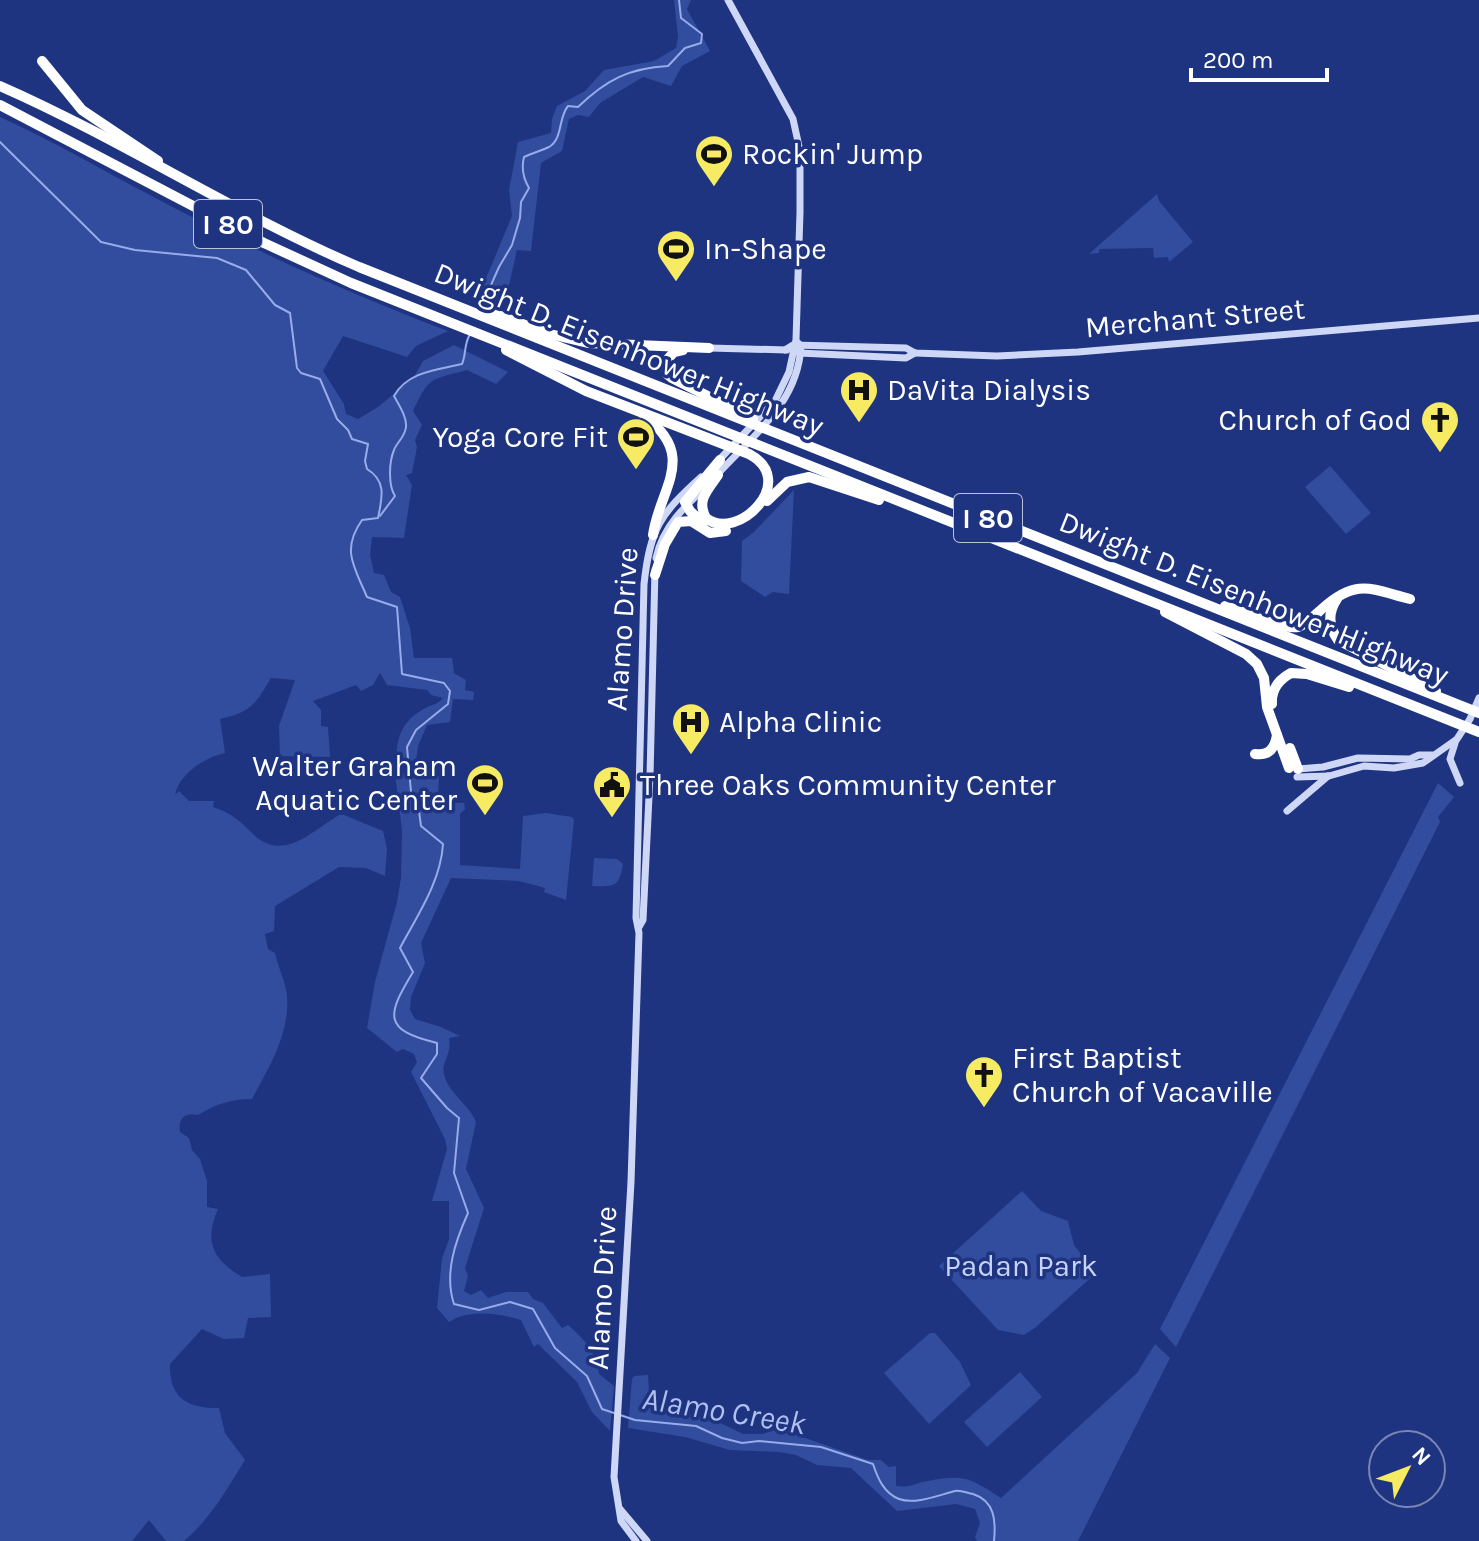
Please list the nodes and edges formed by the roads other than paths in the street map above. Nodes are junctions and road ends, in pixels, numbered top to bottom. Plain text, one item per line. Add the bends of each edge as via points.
1 (728, 0) edge
2 (42, 61) dead end
3 (0, 86) edge
4 (0, 105) edge
5 (178, 177) junction
6 (487, 315) junction
7 (1479, 318) edge
8 (481, 335) junction
9 (709, 348) junction
10 (795, 348) junction
11 (632, 409) junction
12 (775, 433) junction
13 (725, 458) junction
14 (718, 475) junction
15 (686, 506) junction
16 (912, 506) junction
17 (718, 531) junction
18 (653, 535) junction
19 (655, 575) junction
20 (1342, 593) junction
21 (1410, 599) dead end
22 (1147, 600) junction
23 (1202, 603) junction
24 (1378, 692) junction
25 (1479, 698) edge
26 (1454, 704) junction
27 (1479, 713) edge
28 (1479, 732) edge
29 (1277, 734) junction
30 (1457, 739) junction
31 (1255, 754) dead end
32 (1432, 755) junction
33 (1294, 771) junction
34 (1329, 776) junction
35 (1460, 783) dead end
36 (1287, 811) dead end
37 (639, 927) junction
38 (618, 1507) junction
39 (636, 1541) edge
40 (647, 1541) edge

1 - 10 main road, Alamo Drive via 798,131
2 - 5 highway via 82,110
3 - 5 highway, Dwight D. Eisenhower Highway / I 80
4 - 8 highway, Dwight D. Eisenhower Highway / I 80 via 264,243
5 - 6 highway, Dwight D. Eisenhower Highway / I 80 via 301,241
6 - 9 highway via 588,343
6 - 12 highway, Dwight D. Eisenhower Highway / I 80
7 - 10 main road, Merchant Street via 997,356 915,353 906,348
8 - 11 highway via 567,382
8 - 16 highway, Dwight D. Eisenhower Highway / I 80
9 - 10 main road, Merchant Street
9 - 12 highway via 674,352 666,361 667,374
10 - 13 main road, Alamo Drive via 774,409
11 - 14 highway via 757,458 767,471 769,486 763,500 744,517 721,526 706,518 701,504
11 - 18 highway via 656,425 672,458 672,478
12 - 23 highway, Dwight D. Eisenhower Highway / I 80
13 - 14 main road, Alamo Drive
13 - 15 highway via 686,498
13 - 18 main road, Alamo Drive via 667,512
14 - 15 main road, Alamo Drive
15 - 17 highway
15 - 19 main road, Alamo Drive via 662,538
16 - 17 highway via 804,478 787,482 737,527
16 - 22 highway, Dwight D. Eisenhower Highway / I 80
17 - 19 highway via 710,533 687,519 678,522
18 - 37 main road, Alamo Drive via 644,584 640,685
19 - 37 main road, Alamo Drive
20 - 21 highway via 1359,588
20 - 23 highway via 1297,627
20 - 26 highway via 1330,618 1338,640
22 - 24 highway, Dwight D. Eisenhower Highway / I 80
22 - 29 highway via 1253,659 1264,678
23 - 26 highway, Dwight D. Eisenhower Highway / I 80
24 - 28 highway, Dwight D. Eisenhower Highway / I 80
24 - 33 highway via 1298,672 1280,680 1271,701
25 - 30 main road
26 - 27 highway, Dwight D. Eisenhower Highway / I 80
29 - 31 highway via 1274,748
29 - 33 highway
30 - 32 main road
30 - 35 main road via 1450,759
32 - 33 main road via 1347,759
32 - 34 main road via 1408,767 1364,766
33 - 34 main road
34 - 36 main road
37 - 38 main road, Alamo Drive via 614,1477
38 - 39 main road, Alamo Drive
38 - 40 main road

